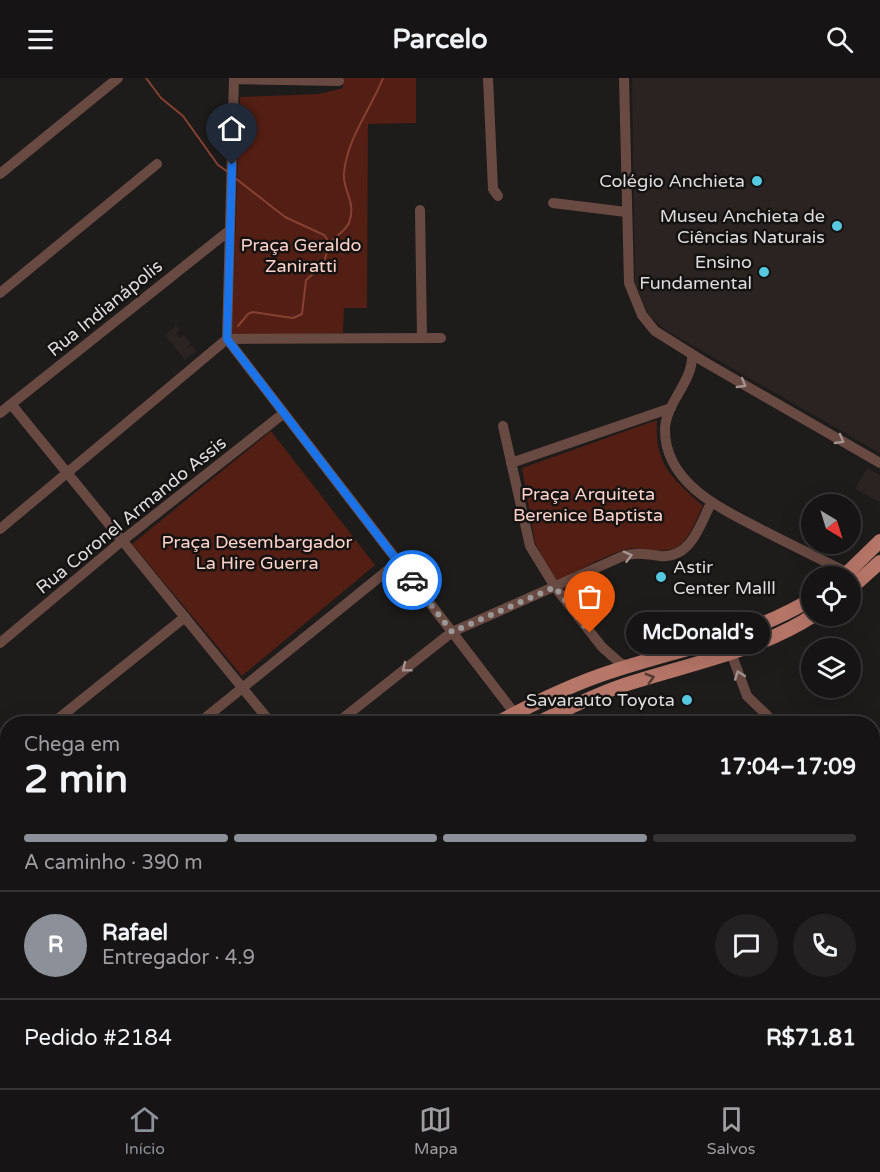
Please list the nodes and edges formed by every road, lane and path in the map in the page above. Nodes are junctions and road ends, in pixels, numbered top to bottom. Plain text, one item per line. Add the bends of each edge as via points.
1 (118, 78) edge
2 (488, 78) edge
3 (624, 78) edge
4 (234, 79) edge
5 (339, 81) dead end
6 (157, 164) dead end
7 (0, 174) edge
8 (498, 196) dead end
9 (553, 203) dead end
10 (420, 210) dead end
11 (626, 212) junction
12 (230, 230) junction
13 (0, 292) edge
14 (422, 338) junction
15 (441, 338) dead end
16 (227, 339) junction
17 (682, 347) junction
18 (692, 354) junction
19 (704, 362) junction
20 (682, 386) junction
21 (12, 404) junction
22 (671, 408) junction
23 (0, 413) edge
24 (284, 413) junction
25 (503, 426) dead end
26 (511, 463) junction
27 (880, 463) edge
28 (68, 473) junction
29 (711, 503) junction
30 (0, 529) edge
31 (123, 540) junction
32 (880, 541) edge
33 (398, 562) junction
34 (880, 562) edge
35 (829, 566) edge
36 (855, 566) edge
37 (577, 577) junction
38 (861, 579) edge
39 (555, 587) junction
40 (567, 603) junction
41 (801, 605) edge
42 (185, 617) junction
43 (801, 623) edge
44 (452, 632) junction
45 (726, 639) junction
46 (0, 643) edge
47 (602, 647) junction
48 (732, 653) junction
49 (631, 667) junction
50 (603, 675) junction
51 (242, 687) junction
52 (62, 716) edge
53 (207, 716) edge
54 (265, 716) edge
55 (346, 716) edge
56 (516, 716) edge
57 (521, 716) edge
58 (553, 716) edge
59 (768, 716) edge

1 - 7 street
2 - 8 street via 493,189
3 - 11 street
4 - 5 street
4 - 12 street
6 - 13 street
9 - 11 street
10 - 14 street
11 - 17 street via 628,283 636,304 655,331
12 - 16 street
12 - 21 street, Rua Indianápolis
14 - 15 street
14 - 16 street
16 - 24 street
16 - 28 street
17 - 18 street
17 - 20 street via 686,357
18 - 19 street
18 - 20 street
19 - 20 street
19 -> 27 street
20 - 22 street
21 - 23 street, Rua Indianápolis
21 - 28 street
22 - 26 street
22 - 29 street via 664,429 671,457 683,478
24 - 31 street, Rua Coronel Armando Assis
24 - 33 street
25 - 26 street
26 - 39 street via 530,546
28 - 30 street
28 - 31 street
29 - 35 street
37 -> 29 street via 630,554 667,556 680,552 692,542
31 - 42 street
31 - 46 street, Rua Coronel Armando Assis
32 - 36 main road
33 - 44 street
33 - 51 street
34 - 38 main road
37 - 39 street
37 - 40 street
39 - 40 street
39 - 44 street
40 - 47 street
41 - 45 main road
42 - 51 street
42 - 52 street
43 - 48 main road
44 -> 55 street
44 - 56 street
45 - 48 street
45 - 49 main road
47 - 49 street
47 - 50 street
58 -> 48 main road via 620,687
59 -> 48 street via 747,696
49 - 50 main road
50 - 57 main road via 560,690
51 - 53 street
51 - 54 street

